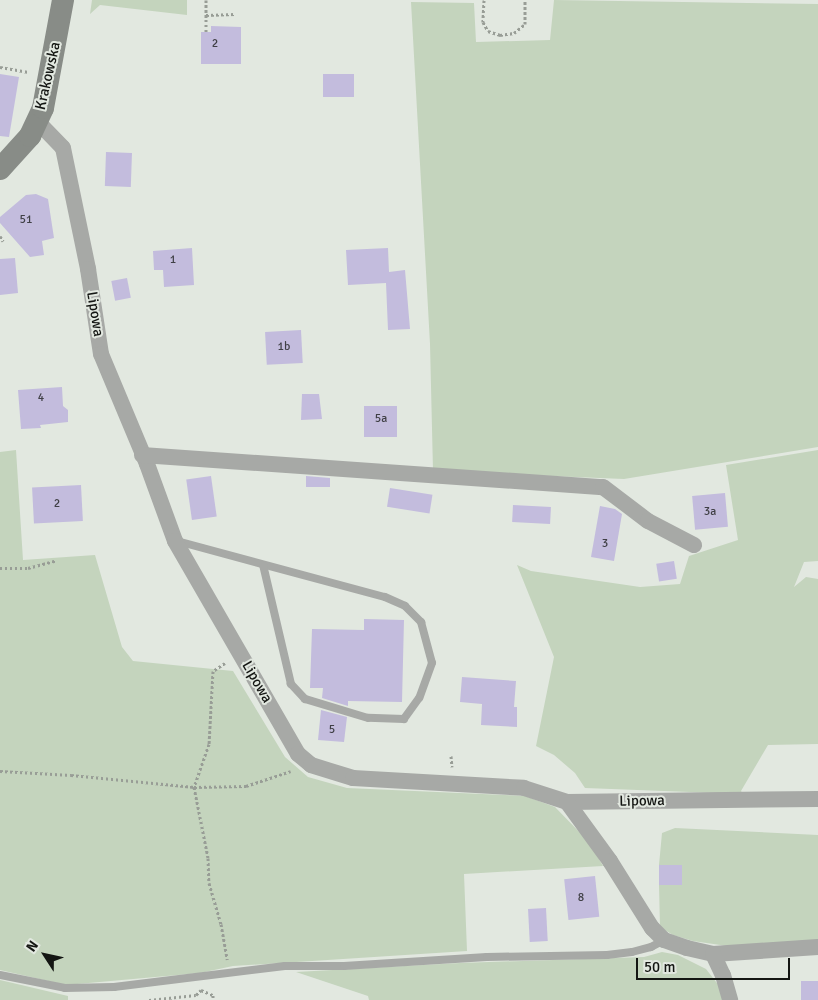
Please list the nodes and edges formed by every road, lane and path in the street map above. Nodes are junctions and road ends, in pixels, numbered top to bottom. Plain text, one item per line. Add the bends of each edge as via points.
1 (63, 0) edge
2 (206, 0) edge
3 (484, 0) edge
4 (525, 0) edge
5 (235, 14) dead end
6 (206, 15) junction
7 (206, 32) dead end
8 (0, 67) edge
9 (32, 72) dead end
10 (37, 121) junction
11 (0, 169) edge
12 (0, 236) edge
13 (3, 241) dead end
14 (142, 455) junction
15 (175, 541) junction
16 (694, 545) dead end
17 (55, 561) dead end
18 (262, 565) junction
19 (0, 568) edge
20 (240, 654) junction
21 (312, 765) junction
22 (0, 771) edge
23 (194, 787) junction
24 (818, 799) edge
25 (567, 802) junction
26 (664, 940) junction
27 (818, 947) edge
28 (713, 954) junction
29 (226, 973) junction
30 (0, 975) edge
31 (149, 1000) edge
32 (213, 1000) edge
33 (730, 1000) edge

1 - 10 street, Krakowska via 50,76
2 - 6 path
3 - 4 path via 484,22 488,31 500,35 514,33 525,24
5 - 6 path
6 - 7 path
8 - 9 path
10 - 11 street, Krakowska via 30,136
10 - 14 street, Lipowa via 63,148 88,269 101,354
12 - 13 path
14 - 15 street, Lipowa
14 - 16 street via 603,487 648,521
15 - 18 lane
15 - 20 street, Lipowa
17 - 19 path via 28,568
18 - 18 lane via 385,597 405,606 422,622 432,663 419,698 404,719 368,718 306,699 292,684
20 - 21 street, Lipowa via 298,754
20 - 23 path via 213,671 209,744
21 - 23 path via 246,786
21 - 25 street, Lipowa via 353,778 524,788
22 - 23 path
23 - 29 path via 208,858 209,882 227,954
24 - 25 street, Lipowa
25 - 26 street via 610,861 652,928
26 - 28 street
26 - 29 lane via 651,947 606,956 479,957 344,966 285,966
27 - 28 street
28 - 33 street
29 - 30 lane via 149,984 73,989
31 - 32 path via 196,995 201,990 213,995

